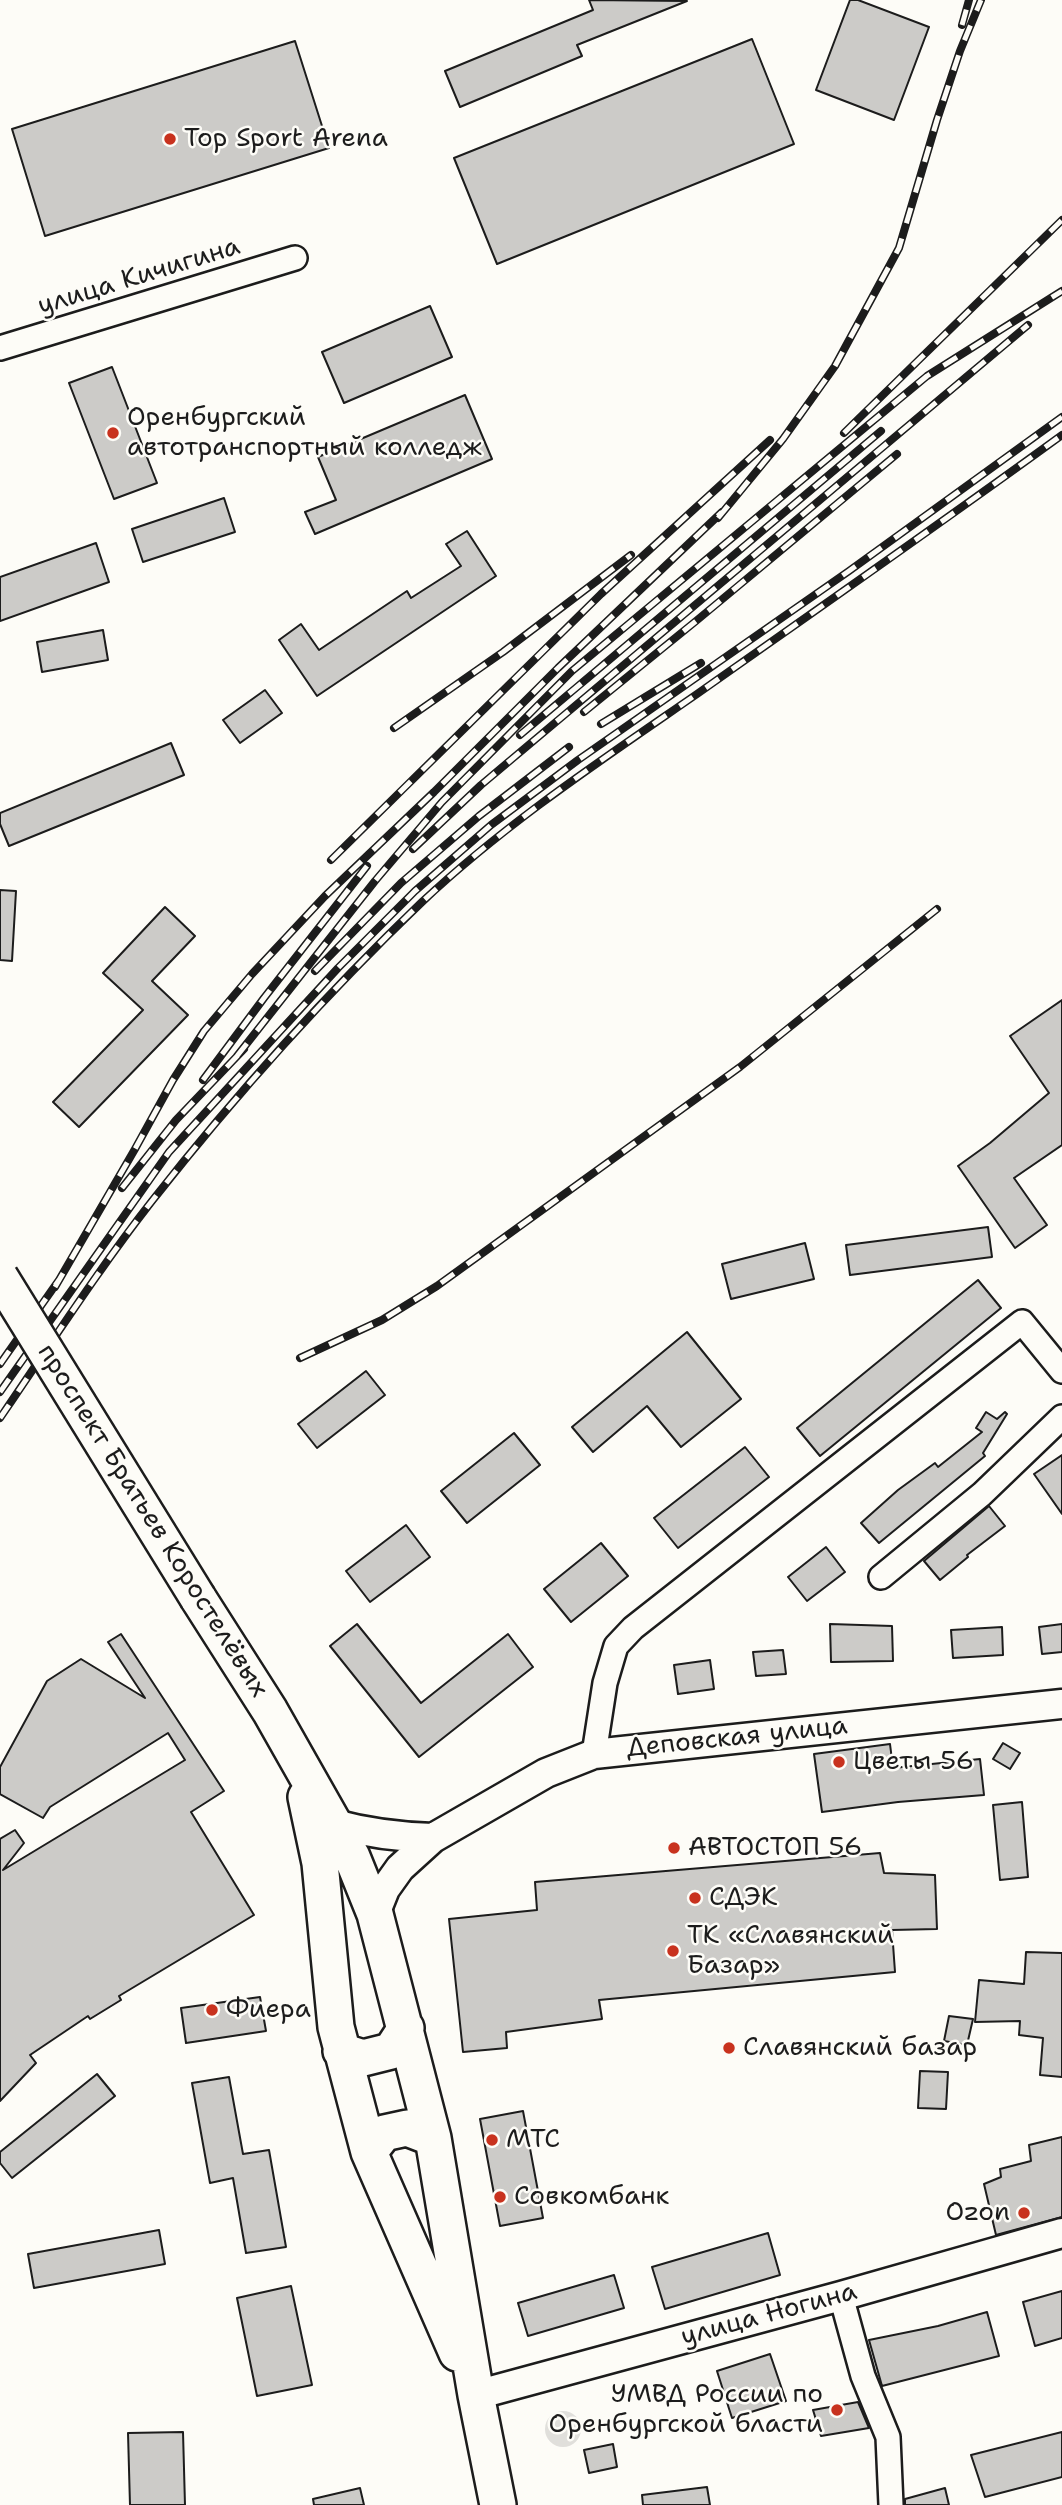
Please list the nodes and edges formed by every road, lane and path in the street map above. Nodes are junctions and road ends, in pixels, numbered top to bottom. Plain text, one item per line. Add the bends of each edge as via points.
1 (295, 258) dead end
2 (0, 348) edge
3 (0, 1277) edge
4 (1062, 1371) edge
5 (1062, 1417) edge
6 (881, 1577) dead end
7 (1062, 1704) edge
8 (594, 1754) junction
9 (300, 1767) junction
10 (334, 1824) junction
11 (433, 1838) junction
12 (375, 1914) junction
13 (406, 2028) junction
14 (341, 2050) junction
15 (433, 2138) junction
16 (369, 2152) junction
17 (1062, 2233) edge
18 (841, 2296) junction
19 (476, 2395) junction
20 (498, 2505) edge
21 (891, 2505) edge

1 - 2 street, улица Кичигина
3 - 9 main road, проспект Братьев Коростелёвых, bridge via 256,1688
4 - 8 street via 1022,1322 633,1628 617,1646 605,1683
5 - 6 street via 982,1494
7 - 8 street, Деповская улица
8 - 11 street, Деповская улица via 546,1773
9 - 10 main road, проспект Братьев Коростелёвых
9 - 14 main road, проспект Братьев Коростелёвых via 320,1863
10 - 11 street via 377,1834
10 - 12 main road, проспект Братьев Коростелёвых
11 - 12 street, Деповская улица via 400,1868
12 - 13 main road, проспект Братьев Коростелёвых
13 - 14 main road via 391,2051 363,2058
13 - 15 main road, проспект Братьев Коростелёвых
14 - 16 main road, проспект Братьев Коростелёвых
15 - 16 main road via 407,2128 384,2133
15 - 19 main road, проспект Братьев Коростелёвых
16 - 19 main road, проспект Братьев Коростелёвых
17 - 18 street, улица Ногина
18 - 19 street, улица Ногина
18 - 21 street via 863,2376 888,2437
19 - 20 main road, проспект Братьев Коростелёвых

